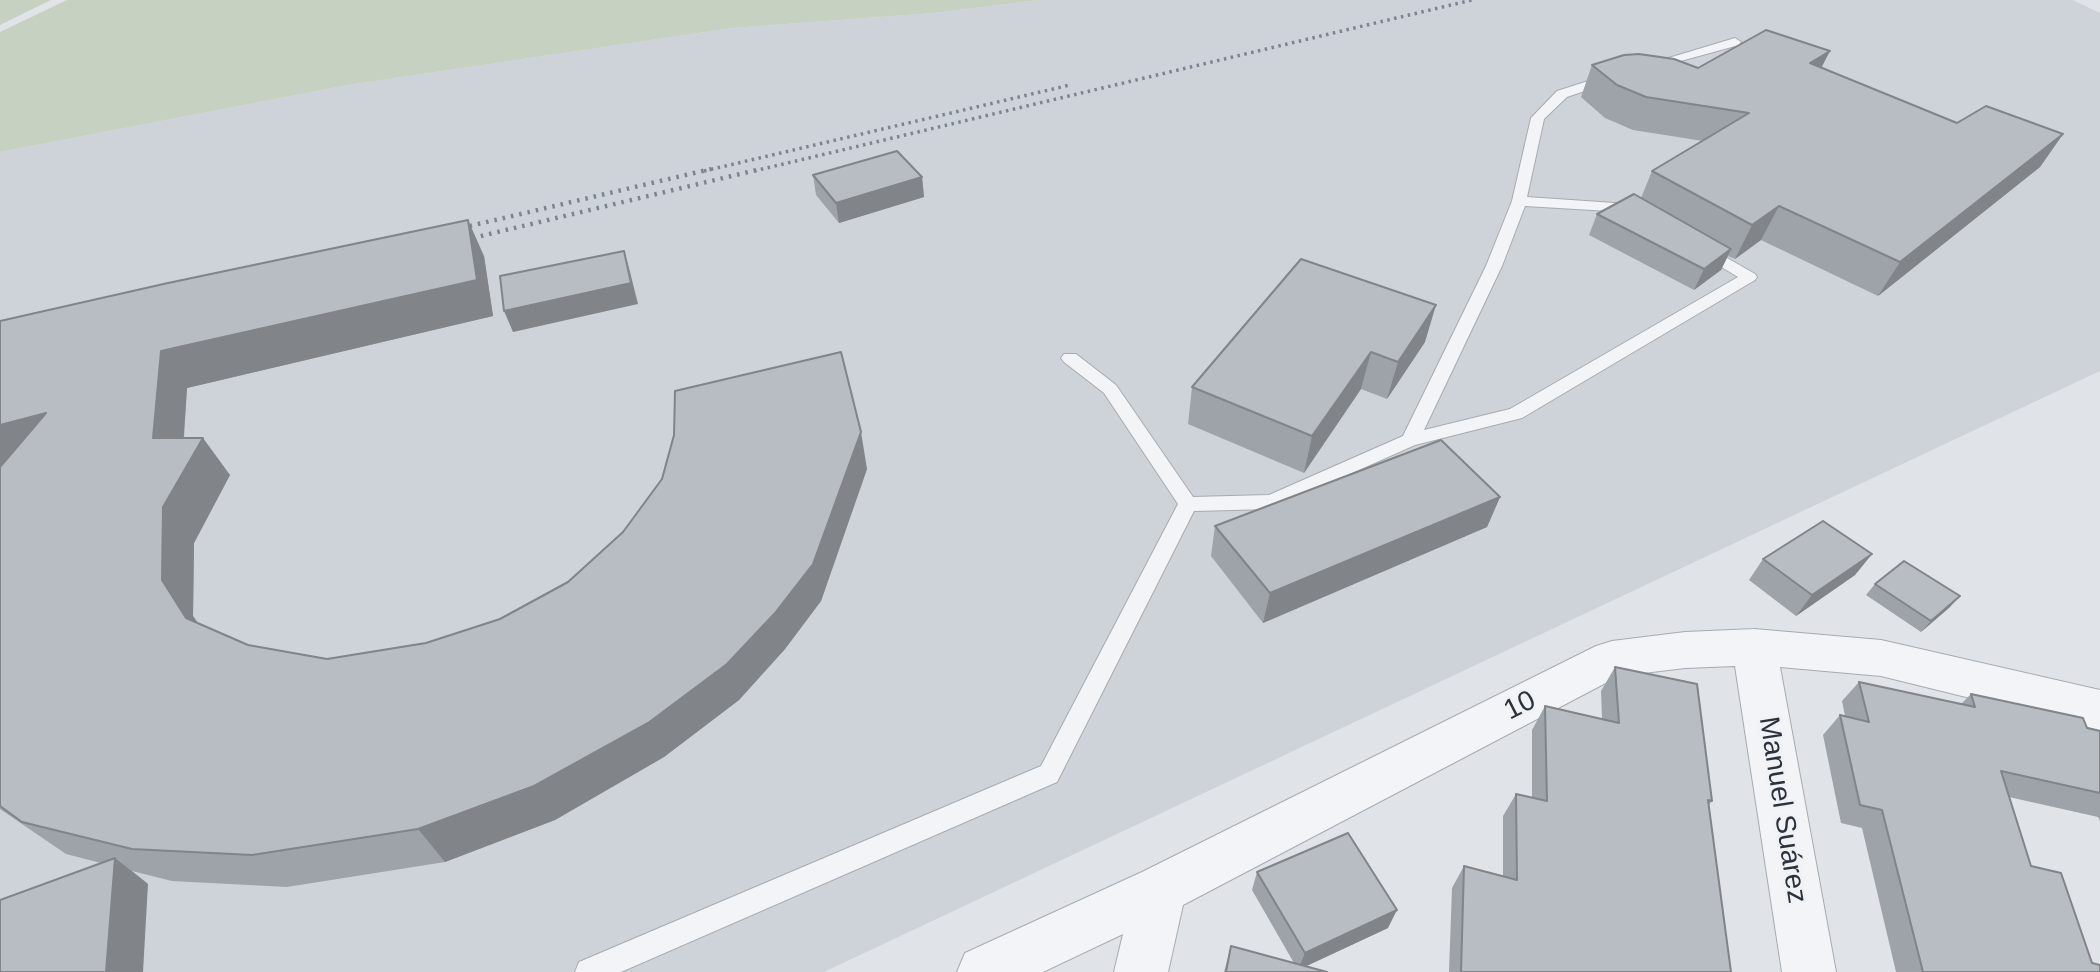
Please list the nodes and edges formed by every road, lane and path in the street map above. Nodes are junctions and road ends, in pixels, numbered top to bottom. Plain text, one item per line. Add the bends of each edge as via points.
1 (1735, 42) dead end
2 (1519, 201) junction
3 (1653, 222) edge
4 (1689, 242) edge
5 (1070, 358) dead end
6 (1410, 440) junction
7 (1188, 503) junction
8 (1754, 647) junction
9 (2100, 710) edge
10 (1160, 890) junction
11 (589, 972) edge
12 (984, 972) edge
13 (1141, 972) edge
14 (1809, 972) edge

1 - 2 lane via 1562,94 1538,117
2 - 3 lane via 1629,208
2 - 6 lane via 1494,266
4 - 6 lane via 1749,277 1516,414
5 - 7 lane via 1110,389
6 - 7 lane via 1270,502
7 - 11 lane via 1049,774
8 - 9 street, 10 via 1881,658
8 - 10 street, 10 via 1612,659
8 - 14 street, Manuel Suárez
10 - 12 street, 10
10 - 13 street

